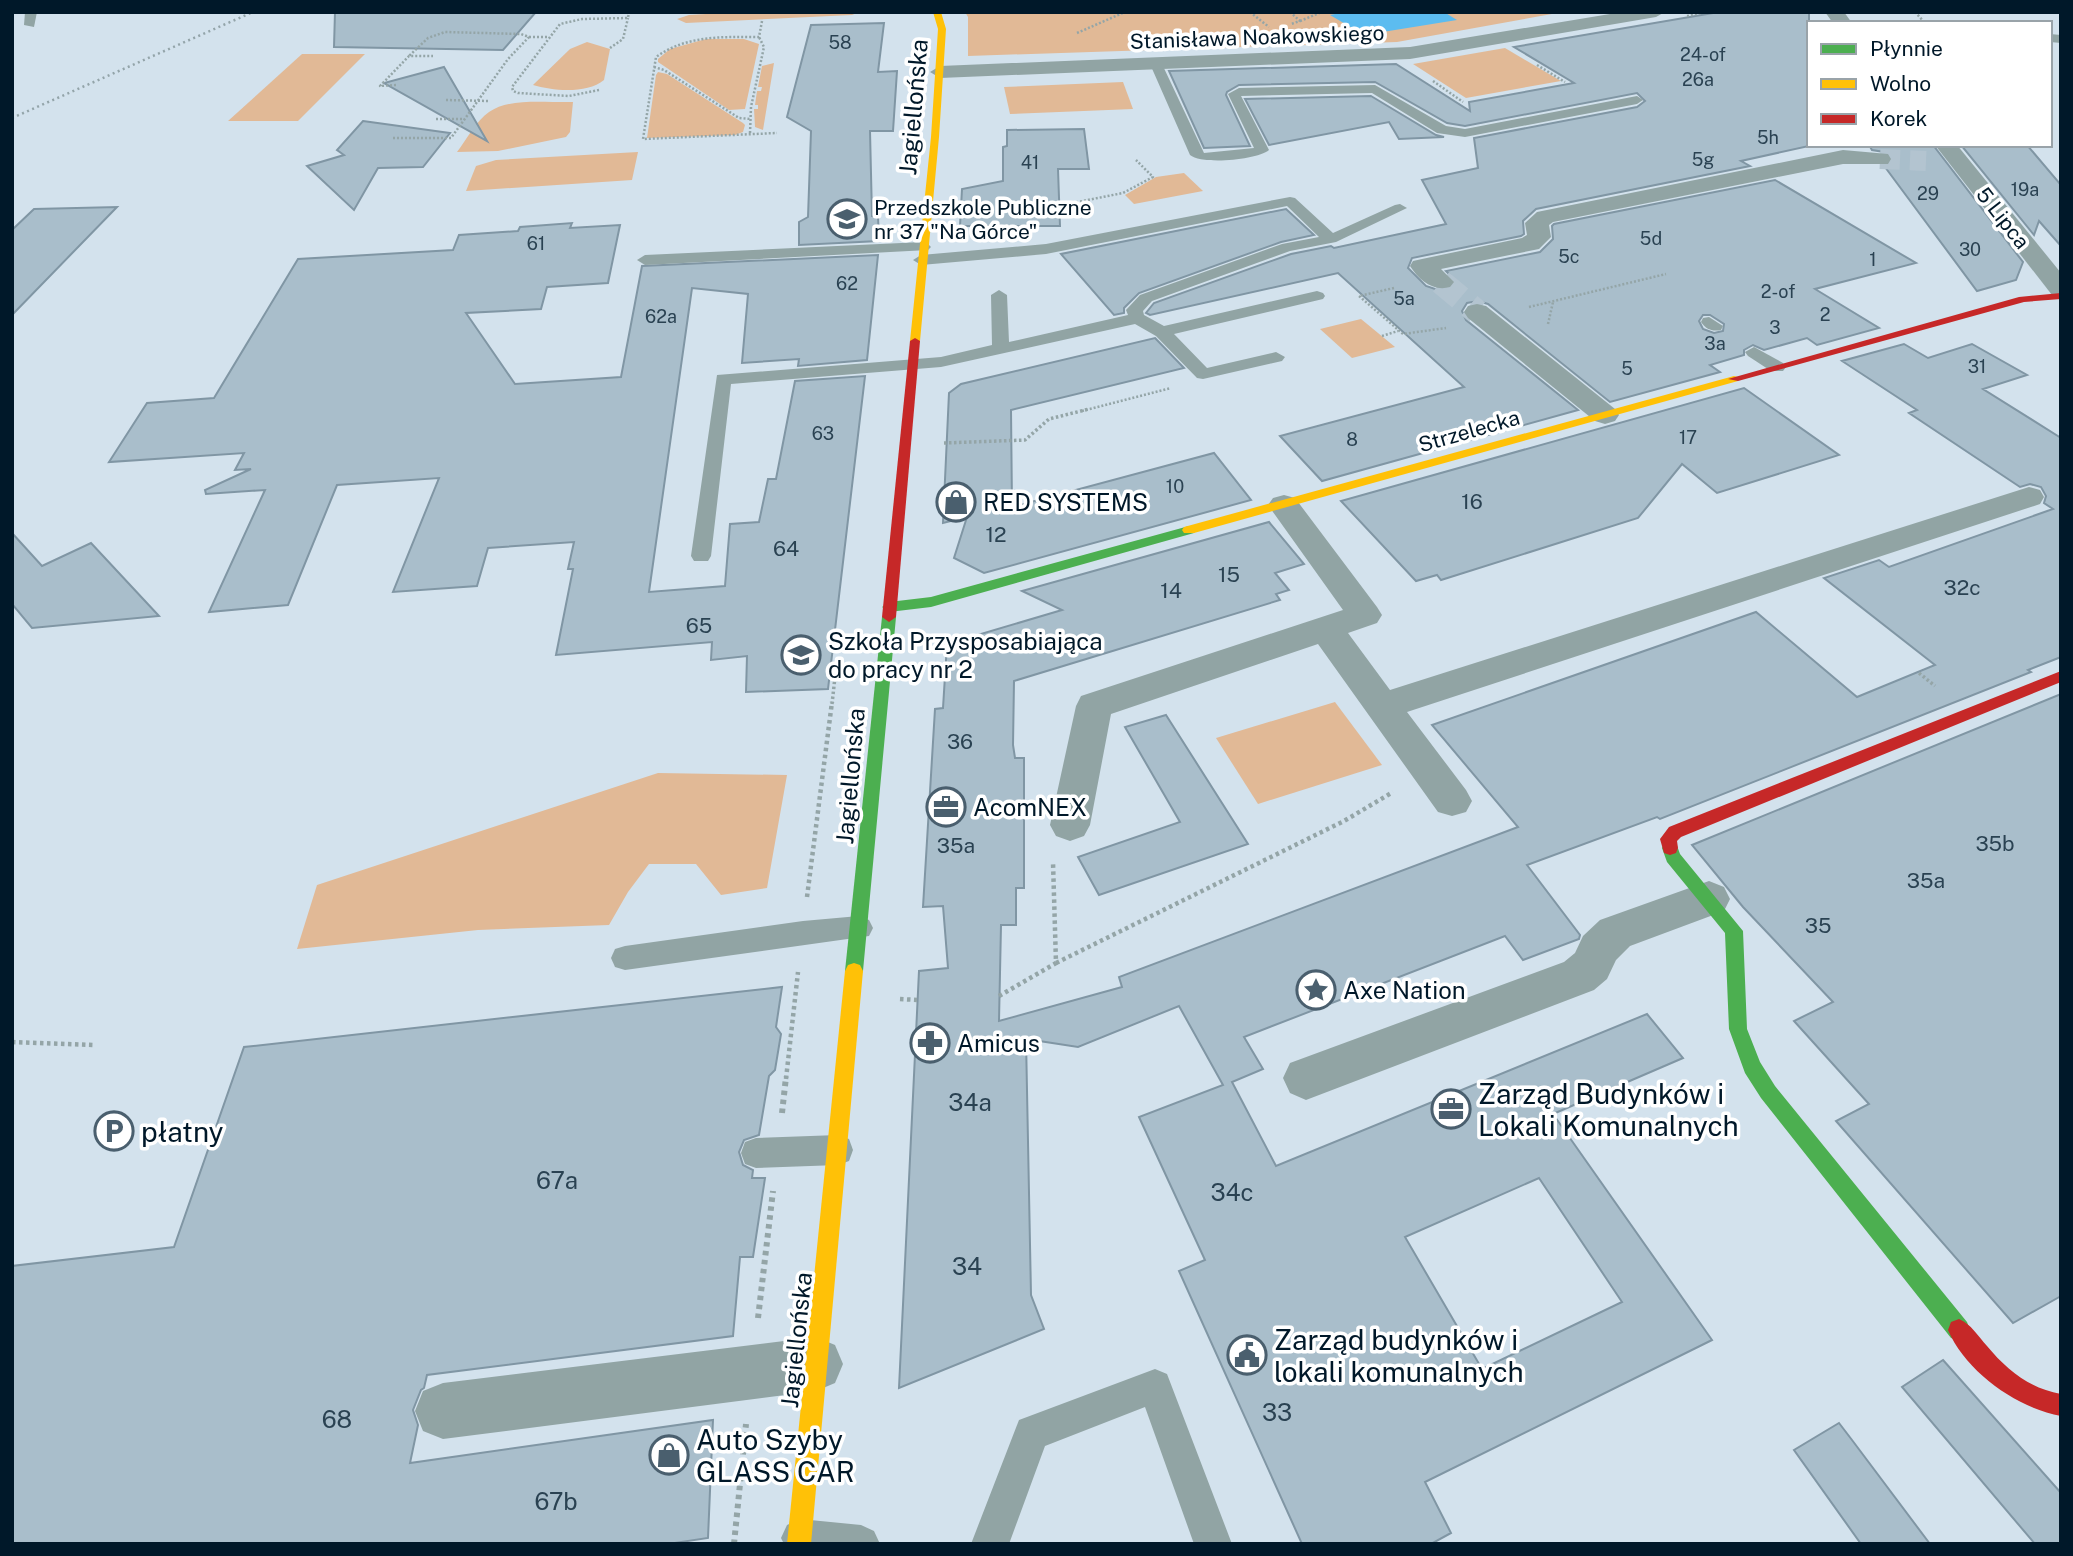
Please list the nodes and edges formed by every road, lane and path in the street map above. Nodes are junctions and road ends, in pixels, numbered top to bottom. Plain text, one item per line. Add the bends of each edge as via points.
1 (31, 12) edge
2 (629, 12) edge
3 (937, 12) edge
4 (1290, 12) edge
5 (1322, 12) edge
6 (1656, 12) edge
7 (628, 18) junction
8 (762, 21) dead end
9 (1300, 21) junction
10 (30, 25) dead end
11 (1282, 27) dead end
12 (529, 37) junction
13 (550, 37) junction
14 (760, 37) junction
15 (610, 48) dead end
16 (409, 56) junction
17 (433, 56) dead end
18 (1527, 59) dead end
19 (1156, 64) junction
20 (654, 67) junction
21 (940, 72) junction
22 (1426, 77) dead end
23 (1561, 83) dead end
24 (1436, 84) junction
25 (396, 85) dead end
26 (1429, 85) dead end
27 (599, 90) dead end
28 (569, 96) junction
29 (563, 99) dead end
30 (446, 100) dead end
31 (477, 100) junction
32 (1637, 100) dead end
33 (489, 101) dead end
34 (1467, 101) dead end
35 (436, 119) dead end
36 (464, 119) junction
37 (751, 119) junction
38 (750, 133) junction
39 (777, 133) dead end
40 (393, 138) dead end
41 (1953, 154) edge
42 (1880, 159) tunnel mouth
43 (1136, 160) dead end
44 (1926, 161) tunnel mouth
45 (1400, 208) dead end
46 (1013, 211) dead end
47 (1331, 239) junction
48 (922, 254) junction
49 (645, 260) dead end
50 (1666, 274) dead end
51 (1439, 280) joint
52 (2061, 293) edge
53 (999, 295) dead end
54 (1317, 296) dead end
55 (1519, 309) dead end
56 (1480, 315) joint
57 (1137, 318) junction
58 (1399, 331) junction
59 (1163, 332) junction
60 (1382, 336) dead end
61 (1000, 349) junction
62 (1754, 352) dead end
63 (1276, 357) dead end
64 (912, 365) junction
65 (1777, 367) junction
66 (1203, 374) junction
67 (1605, 415) junction
68 (936, 443) dead end
69 (2029, 497) dead end
70 (1284, 505) junction
71 (701, 556) dead end
72 (889, 607) junction
73 (1325, 628) junction
74 (836, 675) dead end
75 (2061, 676) edge
76 (1383, 706) junction
77 (1430, 769) junction
78 (1452, 801) dead end
79 (1070, 825) joint
80 (1709, 899) junction
81 (859, 928) junction
82 (803, 933) junction
83 (625, 958) dead end
84 (1056, 963) junction
85 (999, 996) dead end
86 (895, 999) dead end
87 (917, 1000) dead end
88 (12, 1042) edge
89 (94, 1045) dead end
90 (1306, 1078) dead end
91 (838, 1150) junction
92 (767, 1153) junction
93 (816, 1364) junction
94 (751, 1373) junction
95 (2061, 1405) edge
96 (443, 1411) dead end
97 (799, 1541) edge
98 (734, 1544) edge
99 (861, 1544) edge
100 (990, 1544) edge
101 (1213, 1544) edge

1 - 10 lane
2 - 7 path
3 - 21 street, Jagiellońska via 942,29
4 - 9 path
5 - 9 path
6 - 19 street, Stanisława Noakowskiego via 1410,53
7 - 13 path via 571,20 560,24
7 - 15 path via 623,39
8 - 14 path
9 - 11 path
12 - 13 path
12 - 16 path via 445,32 428,38
12 - 31 path
13 - 28 path via 514,83 513,91
14 - 20 path via 695,40 661,53
14 - 37 path via 764,47
16 - 17 path
16 - 25 path via 380,86
18 - 23 path via 1567,82
19 - 21 street, Stanisława Noakowskiego
19 - 32 lane via 1197,155 1202,156 1262,150 1234,94 1239,92 1375,89 1442,130 1465,133
20 - 37 path via 739,118
20 - 38 path via 643,139
21 - 48 street, Jagiellońska
22 - 24 path
24 - 26 path
24 - 34 path
27 - 28 path
28 - 29 path
30 - 31 path
31 - 33 path
31 - 36 path
35 - 36 path
36 - 40 path via 451,138
37 - 38 path
38 - 39 path
41 - 44 street
41 - 52 street, 5 Lipca
42 - 51 street via 1843,157 1684,189 1693,199 1689,207 1422,267
43 - 46 path via 1153,177 1123,193
45 - 47 lane
47 - 48 lane via 1290,201 1046,249
47 - 57 lane via 1287,247 1146,298 1134,310
48 - 49 lane
48 - 64 street, Jagiellońska
50 - 55 path
51 - 58 path via 1359,296
52 - 65 street, Strzelecka via 2030,297
53 - 61 lane
54 - 59 lane
56 - 58 path via 1436,331
56 - 67 street
57 - 59 lane
57 - 61 lane
58 - 60 path
59 - 66 lane
61 - 64 lane
62 - 65 lane
63 - 66 lane
64 - 71 lane via 723,379
64 - 72 street, Jagiellońska
65 - 67 street, Strzelecka
66 - 68 path via 1181,386 1049,419 1025,440
67 - 70 street, Strzelecka
69 - 76 street
70 - 72 street, Strzelecka via 931,602
70 - 73 street via 1365,615
72 - 81 street, Jagiellońska
73 - 76 street
73 - 79 street via 1094,706
74 - 82 path
75 - 80 street via 1675,832 1668,839 1668,849
76 - 77 street
77 - 78 street
77 - 84 path via 1344,821
79 - 84 path via 1052,854
80 - 90 street via 1615,933 1579,975
80 - 95 street via 1736,938 1738,1029 1752,1067 1768,1092 1989,1367 2028,1396
81 - 82 lane
81 - 91 street, Jagiellońska
82 - 83 lane
82 - 92 path
84 - 85 path
86 - 87 path
88 - 89 path
91 - 92 lane
91 - 93 street, Jagiellońska
92 - 94 path
93 - 94 street
93 - 97 street, Jagiellońska
94 - 96 street
94 - 98 path
97 - 99 lane
100 - 101 lane via 1032,1433 1155,1385

